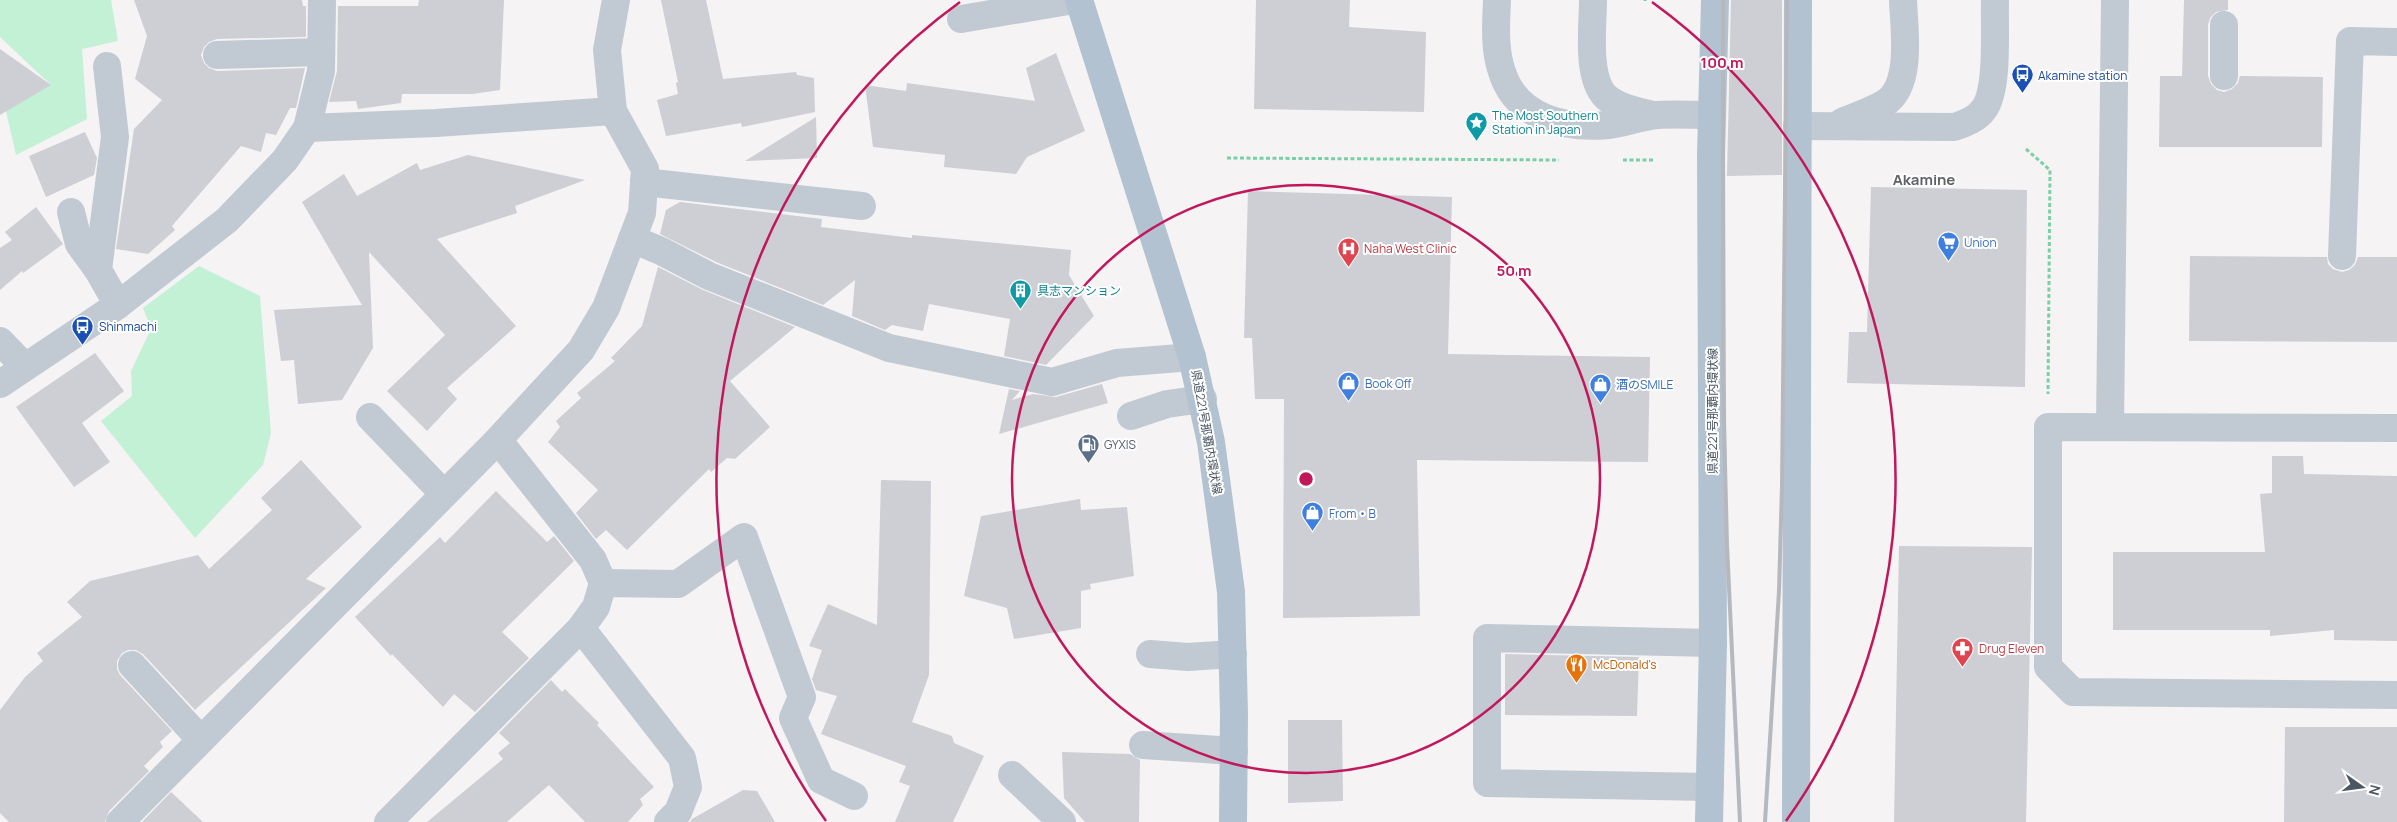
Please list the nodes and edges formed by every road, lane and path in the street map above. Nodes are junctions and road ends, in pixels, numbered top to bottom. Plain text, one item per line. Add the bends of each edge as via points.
1 (322, 0) edge
2 (616, 0) edge
3 (1074, 0) edge
4 (1079, 0) edge
5 (1497, 0) edge
6 (1593, 0) edge
7 (1715, 0) edge
8 (1798, 0) edge
9 (1903, 0) edge
10 (1995, 0) edge
11 (2115, 0) edge
12 (961, 19) dead end
13 (2224, 25) dead end
14 (2397, 42) edge
15 (321, 52) junction
16 (217, 56) dead end
17 (107, 66) dead end
18 (2224, 76) dead end
19 (613, 111) junction
20 (1657, 115) junction
21 (1712, 115) junction
22 (1797, 126) junction
23 (1834, 126) junction
24 (307, 128) junction
25 (2026, 149) dead end
26 (1227, 158) dead end
27 (1564, 160) dead end
28 (1614, 160) dead end
29 (1654, 160) dead end
30 (644, 182) junction
31 (862, 206) dead end
32 (71, 212) dead end
33 (632, 239) junction
34 (2342, 256) dead end
35 (98, 270) junction
36 (118, 305) junction
37 (0, 341) edge
38 (1192, 357) junction
39 (25, 367) junction
40 (0, 384) edge
41 (1203, 399) junction
42 (1131, 416) dead end
43 (370, 418) dead end
44 (2048, 427) junction
45 (2110, 427) junction
46 (2397, 428) edge
47 (498, 440) junction
48 (444, 494) junction
49 (603, 583) junction
50 (581, 628) junction
51 (1713, 643) junction
52 (1150, 654) dead end
53 (1233, 654) junction
54 (132, 665) dead end
55 (2397, 695) edge
56 (201, 740) junction
57 (1143, 745) dead end
58 (1234, 751) junction
59 (1012, 775) dead end
60 (1710, 787) junction
61 (854, 796) dead end
62 (120, 822) edge
63 (388, 822) edge
64 (668, 822) edge
65 (1062, 822) edge
66 (1233, 822) edge
67 (1709, 822) edge
68 (1796, 822) edge

1 - 15 street
2 - 19 street via 607,50
3 - 12 street
4 - 38 main road, 県道221号那覇内環状線
5 - 20 street via 1496,47 1502,73 1515,97 1534,114 1562,124 1609,125
6 - 20 street via 1592,52 1598,87 1607,98 1629,109
7 - 21 main road, 県道221号那覇内環状線
8 - 22 main road
9 - 23 street via 1904,64 1897,91 1886,102
10 - 23 street via 1991,93 1984,109 1970,122 1954,127
11 - 45 street
13 - 18 street
14 - 34 street via 2350,42
15 - 16 street
15 - 24 street via 321,71
17 - 35 street via 115,137
19 - 24 street
19 - 30 street via 645,170
20 - 21 street
21 - 51 main road, 県道221号那覇内環状線
22 - 23 street
22 - 68 main road
24 - 36 street via 285,160 227,220
25 - 44 path via 2050,170
26 - 27 path
28 - 29 path
30 - 31 street
30 - 33 street via 642,213
32 - 35 street via 79,244
33 - 38 street via 709,276 890,348 1052,382 1117,363
33 - 47 street via 606,308 581,350
35 - 36 street
36 - 39 street
37 - 39 street
38 - 41 main road, 県道221号那覇内環状線
39 - 40 street
41 - 42 street via 1167,404
41 - 53 main road, 県道221号那覇内環状線 via 1230,583
43 - 48 street
44 - 45 street
44 - 55 street via 2048,666 2074,692
45 - 46 street
47 - 48 street
47 - 49 street via 592,560
48 - 56 street
49 - 50 street via 596,607
49 - 61 street via 678,584 744,538 802,697 793,718 822,780
50 - 63 street
50 - 64 street via 682,758 688,787 678,812
51 - 60 main road, 県道221号那覇内環状線
51 - 60 street via 1487,638 1487,783
52 - 53 street
53 - 58 main road, 県道221号那覇内環状線
54 - 56 street
56 - 62 street
57 - 58 street
58 - 66 main road, 県道221号那覇内環状線
59 - 65 street
60 - 67 main road, 県道221号那覇内環状線

